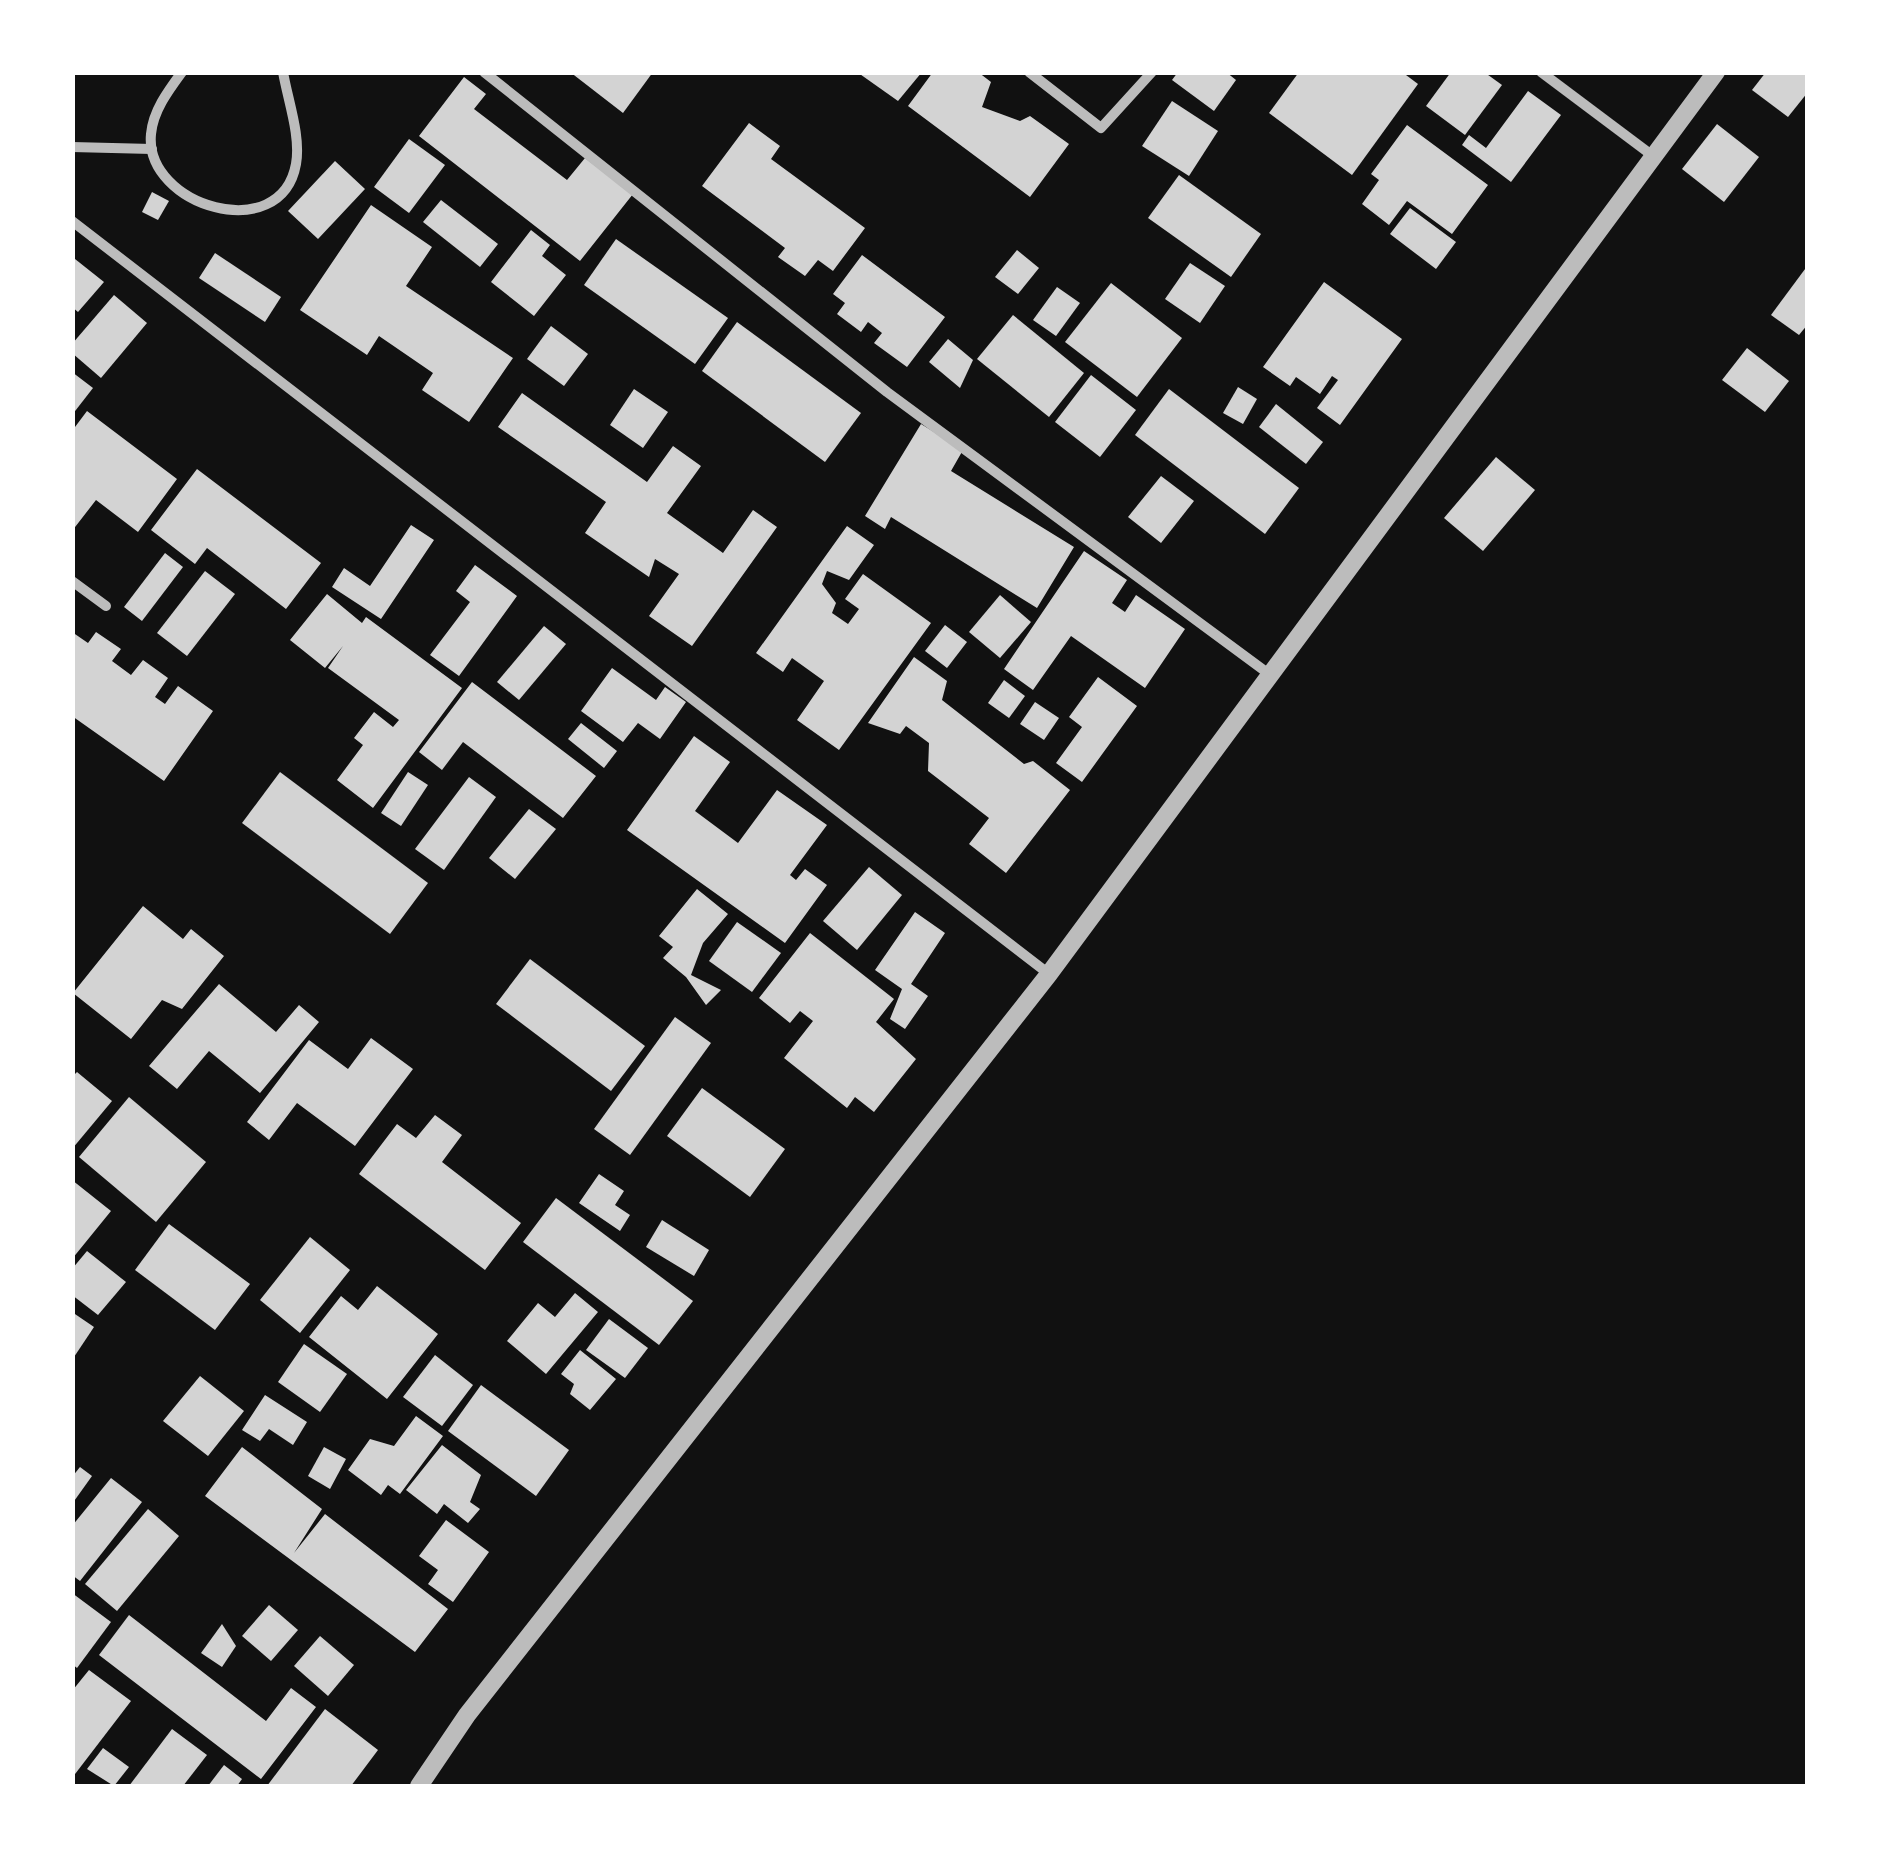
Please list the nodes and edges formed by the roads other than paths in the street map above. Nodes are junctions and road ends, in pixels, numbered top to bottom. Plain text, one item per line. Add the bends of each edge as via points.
1 (182, 72) edge
2 (283, 72) edge
3 (484, 72) edge
4 (1028, 72) edge
5 (1152, 72) edge
6 (1541, 72) edge
7 (1716, 72) edge
8 (72, 146) edge
9 (152, 148) junction
10 (1653, 156) junction
11 (72, 221) edge
12 (72, 581) edge
13 (106, 606) dead end
14 (1269, 674) junction
15 (1049, 974) junction
16 (419, 1786) edge

1 - 9 street via 159,107
2 - 9 street via 297,161 288,188 274,200 244,212 207,204 162,172
3 - 14 street via 887,392
4 - 5 street via 1101,128
6 - 10 street
7 - 10 street
8 - 9 street
10 - 14 street
11 - 15 street
12 - 13 street
14 - 15 street
15 - 16 street

